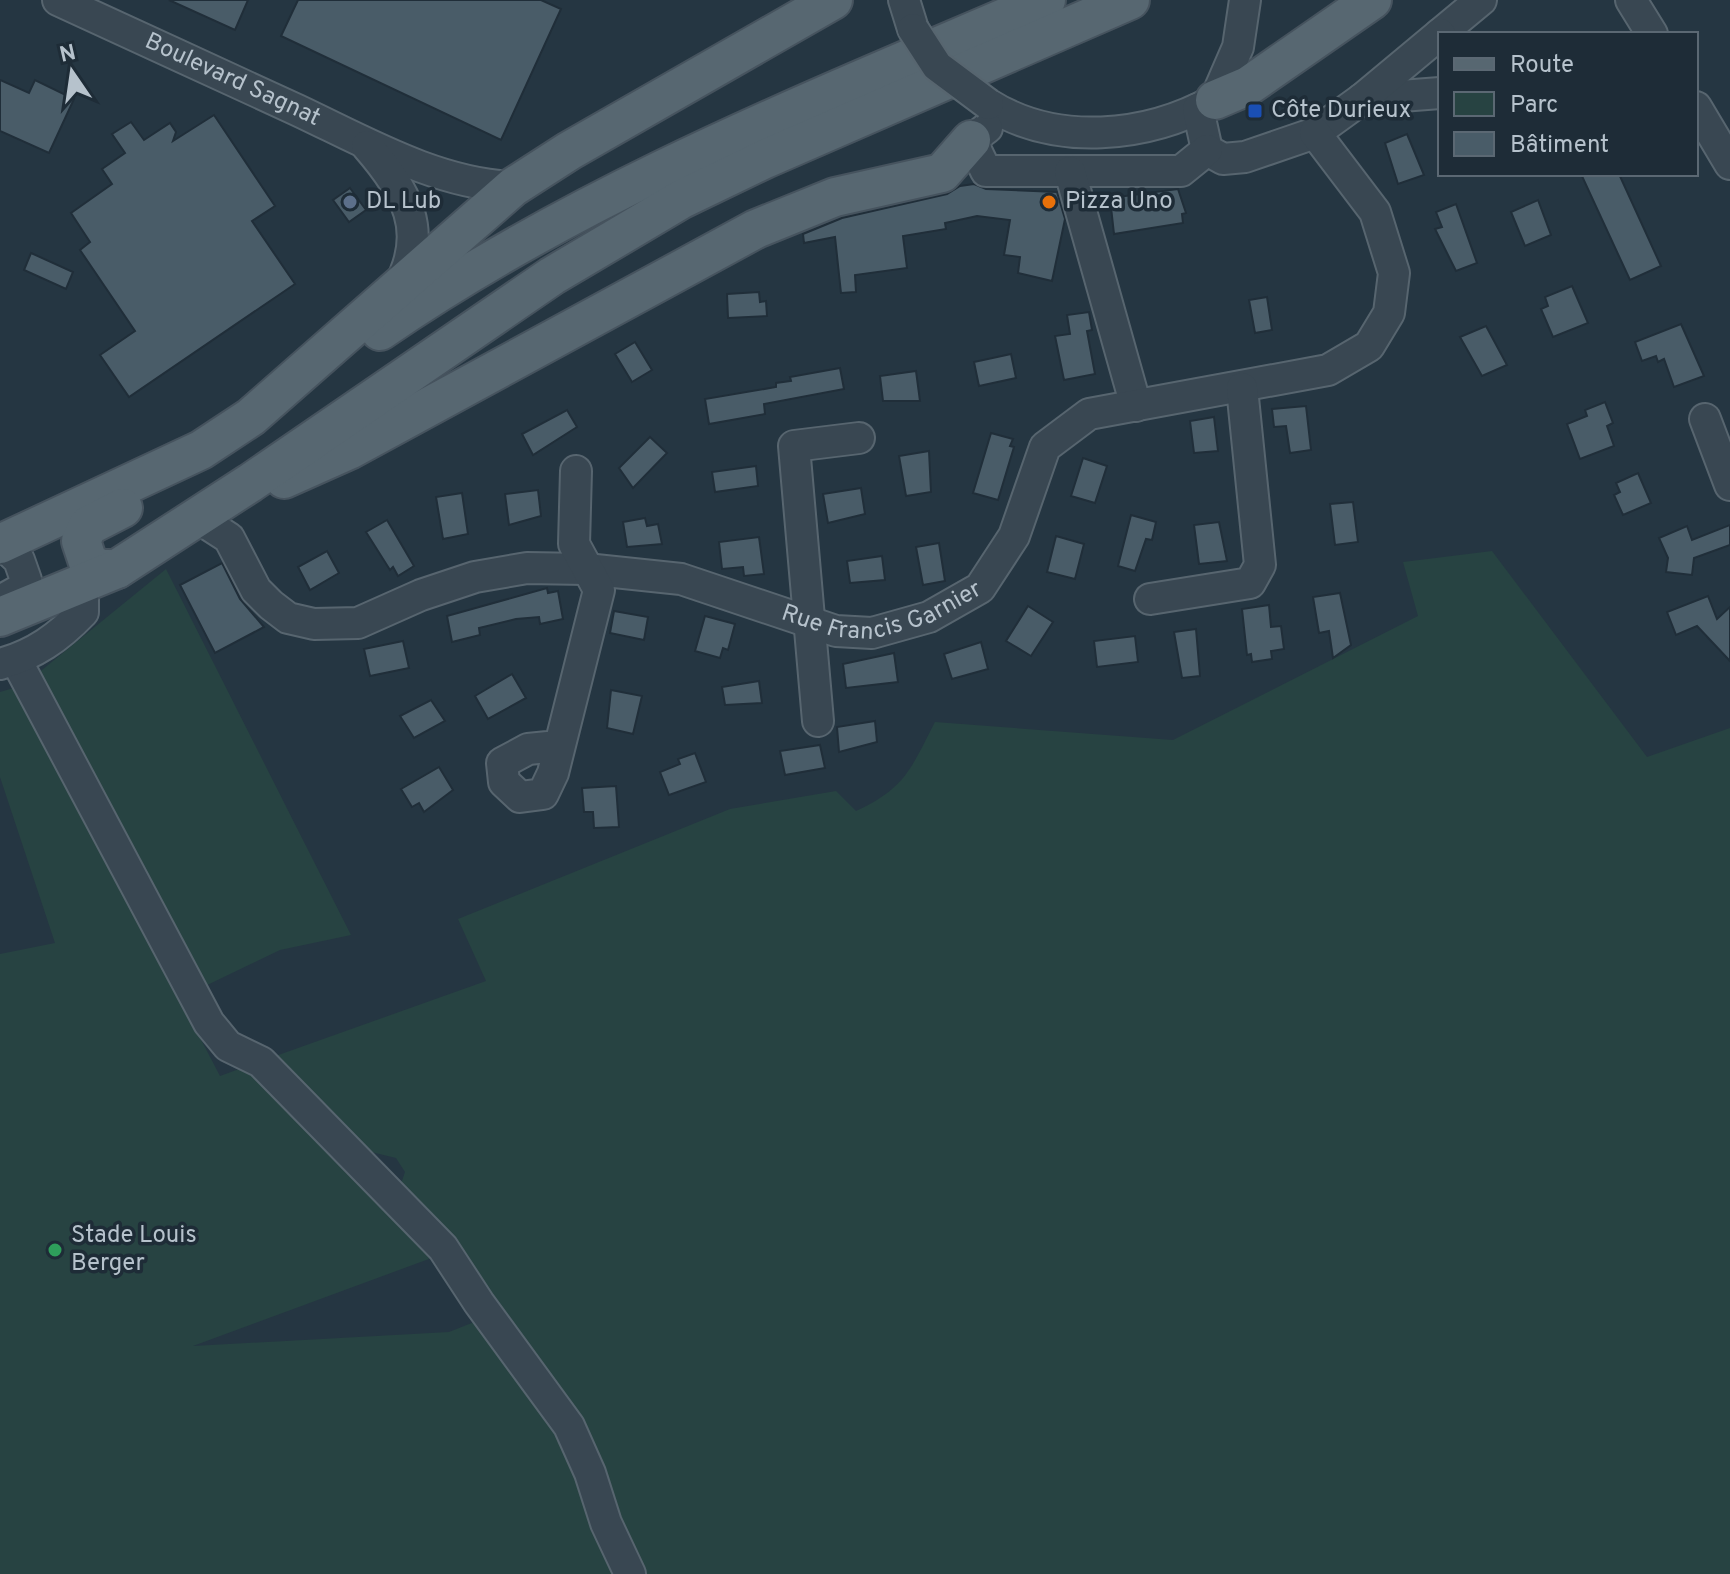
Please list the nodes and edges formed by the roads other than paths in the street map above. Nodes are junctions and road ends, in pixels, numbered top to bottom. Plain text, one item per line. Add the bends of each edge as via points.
1 (58, 0) edge
2 (833, 0) edge
3 (904, 0) edge
4 (1046, 0) edge
5 (1130, 0) edge
6 (1245, 0) edge
7 (1372, 0) edge
8 (1481, 0) edge
9 (1631, 0) edge
10 (1442, 32) edge
11 (1651, 32) edge
12 (1438, 36) edge
13 (1438, 93) edge
14 (1362, 99) junction
15 (1206, 105) junction
16 (997, 109) junction
17 (1699, 117) edge
18 (1315, 133) junction
19 (971, 140) junction
20 (363, 141) junction
21 (1215, 155) junction
22 (1730, 164) edge
23 (1070, 172) junction
24 (513, 187) junction
25 (397, 288) junction
26 (1242, 388) junction
27 (1136, 406) junction
28 (256, 413) junction
29 (1705, 419) dead end
30 (859, 438) dead end
31 (576, 471) dead end
32 (1730, 485) edge
33 (198, 518) junction
34 (1, 539) edge
35 (117, 569) junction
36 (586, 569) junction
37 (83, 585) junction
38 (1150, 599) dead end
39 (0, 601) edge
40 (0, 617) edge
41 (810, 622) junction
42 (8, 662) edge
43 (818, 721) dead end
44 (558, 746) dead end
45 (630, 1574) edge

1 - 20 street, Boulevard Sagnat
2 - 24 main road
3 - 16 street, bridge via 913,29 937,66
4 - 28 main road via 814,98 651,176 478,268
5 - 33 main road via 765,159 617,235
6 - 15 street via 1238,47
7 - 15 main road via 1248,86
8 - 10 street
9 - 11 street
12 - 14 street
13 - 14 street
14 - 18 street
15 - 16 street via 1130,132 1066,131
15 - 21 street
16 - 19 street
17 - 22 street
18 - 21 street via 1279,148
18 - 26 street, Rue Francis Garnier via 1375,212 1394,273 1389,313 1369,346 1328,370
19 - 23 street via 986,171
19 - 33 main road via 942,173 835,197 756,229 349,450
20 - 24 street, Boulevard Sagnat via 456,180
20 - 25 street via 397,180 412,219 411,264
21 - 23 street via 1181,171
23 - 27 street
24 - 25 main road
25 - 28 main road
26 - 27 street, Rue Francis Garnier
26 - 38 street via 1260,565 1250,583
27 - 41 street, Rue Francis Garnier via 1089,414 1045,447 1014,536 980,588 929,617 872,633 836,631
28 - 34 main road via 201,450
28 - 35 main road via 208,460 88,526 81,541 88,562
29 - 32 street
30 - 41 street via 794,446
31 - 36 street via 574,544
33 - 35 main road
33 - 36 street, Rue Francis Garnier via 229,538 256,590 271,605 288,618 314,624 358,623 475,577 527,568
34 - 39 street via 19,560 26,580 20,590
35 - 37 main road
36 - 41 street, Rue Francis Garnier via 681,579
36 - 44 street via 599,590
37 - 40 main road
37 - 42 street via 83,612 43,647
41 - 43 street
42 - 45 street via 209,1023 228,1046 261,1062 443,1248 569,1426

